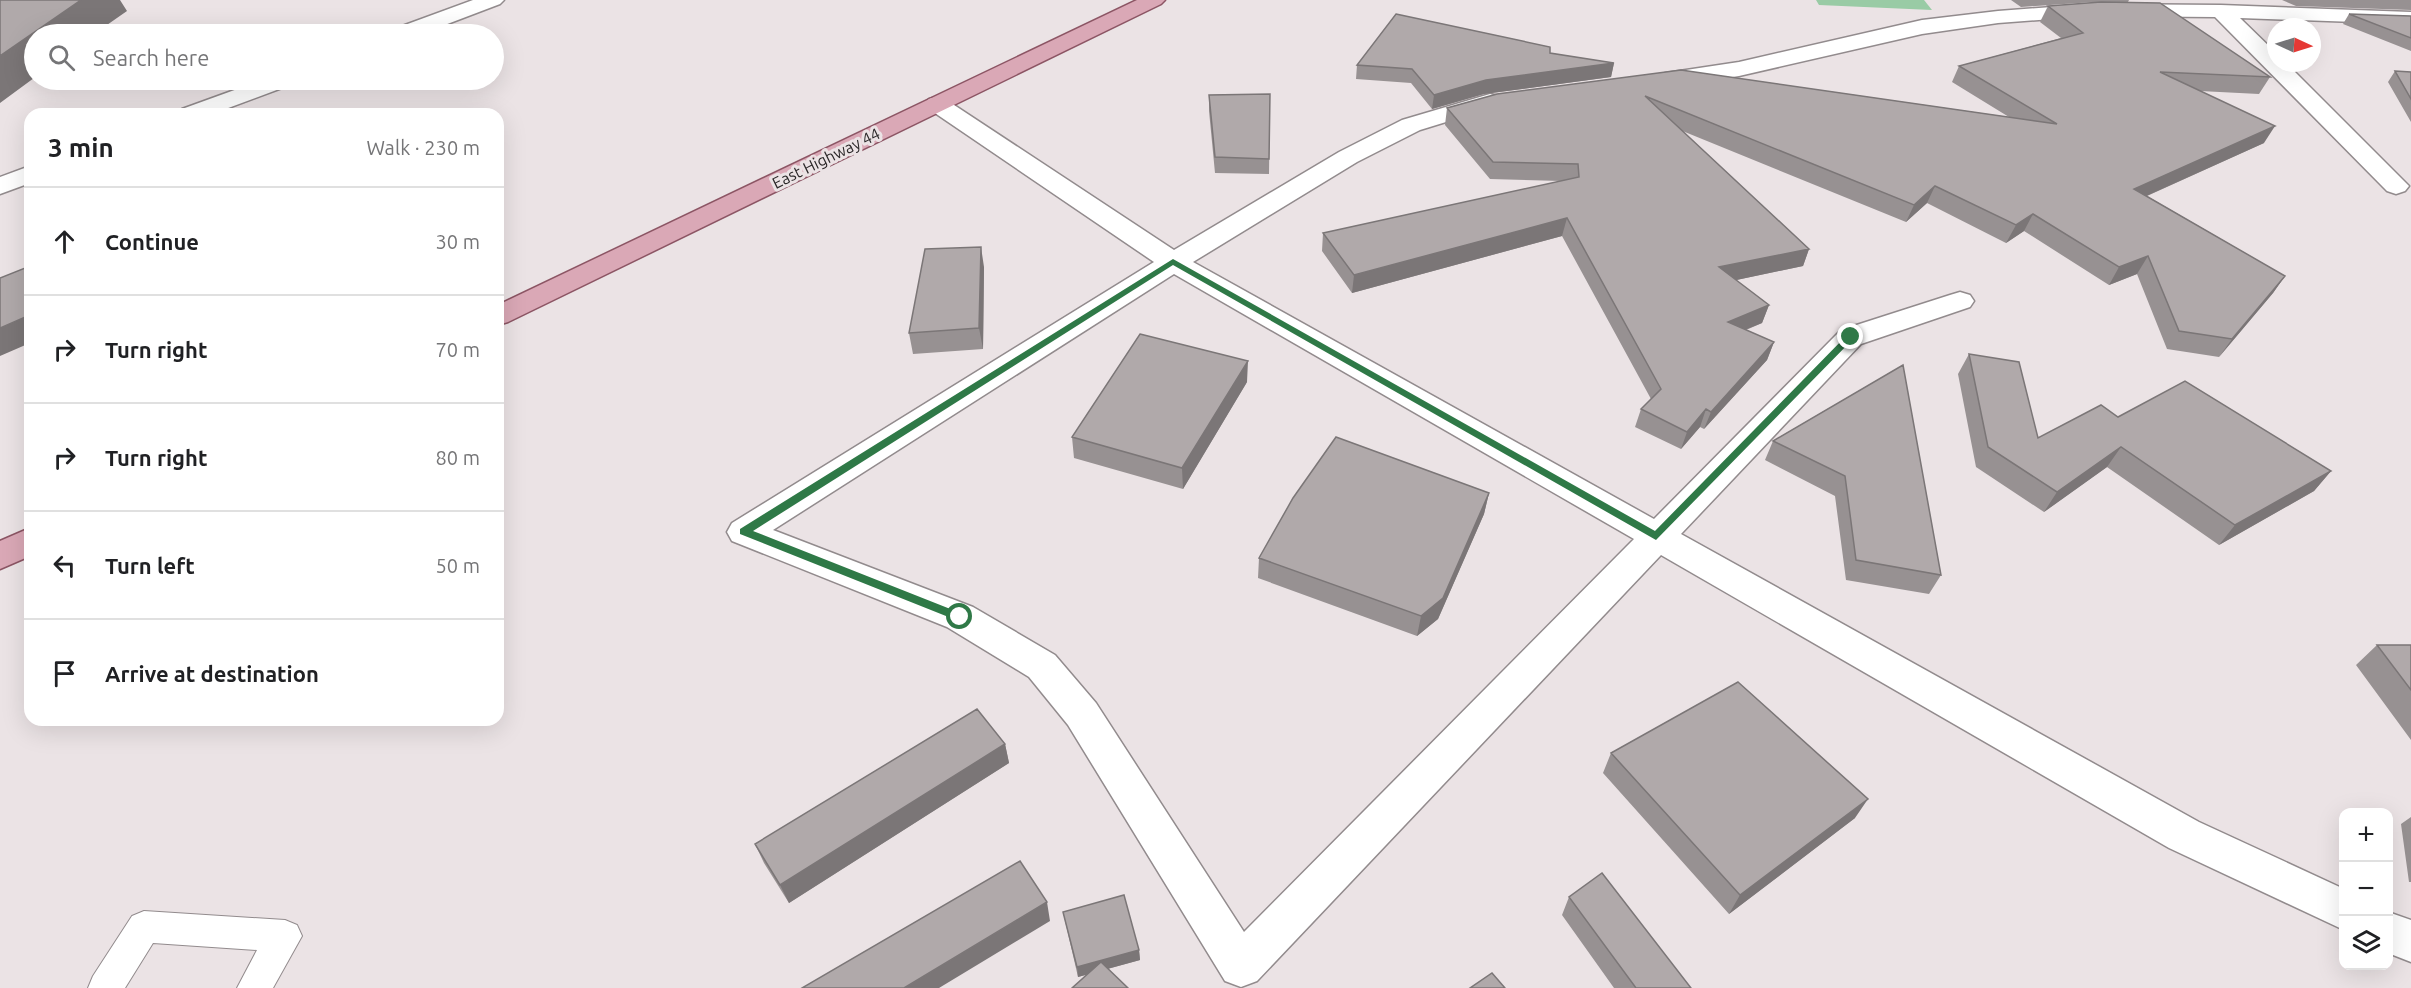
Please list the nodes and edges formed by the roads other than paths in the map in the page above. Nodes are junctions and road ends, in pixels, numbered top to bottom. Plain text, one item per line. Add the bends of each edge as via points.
1 (494, 0) edge
2 (1154, 0) edge
3 (2221, 11) junction
4 (2411, 18) edge
5 (429, 24) edge
6 (1646, 83) edge
7 (255, 90) edge
8 (1516, 98) edge
9 (937, 104) junction
10 (206, 108) edge
11 (24, 176) edge
12 (0, 186) edge
13 (2396, 186) dead end
14 (1173, 262) junction
15 (1960, 301) dead end
16 (504, 313) edge
17 (1656, 537) junction
18 (24, 544) edge
19 (0, 556) edge
20 (2339, 908) edge
21 (2393, 934) edge
22 (2411, 941) edge
23 (105, 988) edge
24 (254, 988) edge

1 - 5 street
2 - 9 main road, East Highway 44
3 - 4 street
3 - 6 street via 2093,9 1998,17 1922,27 1739,69
3 - 13 street
7 - 10 street
8 - 14 street via 1492,101 1411,125 1348,157
9 - 14 street
9 - 16 main road, East Highway 44
11 - 12 street
14 - 17 street
14 - 17 street via 744,532 960,617 1042,666 1082,714 1241,966
15 - 17 street via 1851,337
17 - 20 street via 2184,835
18 - 19 main road
21 - 22 street
23 - 24 lane via 144,927 285,936

